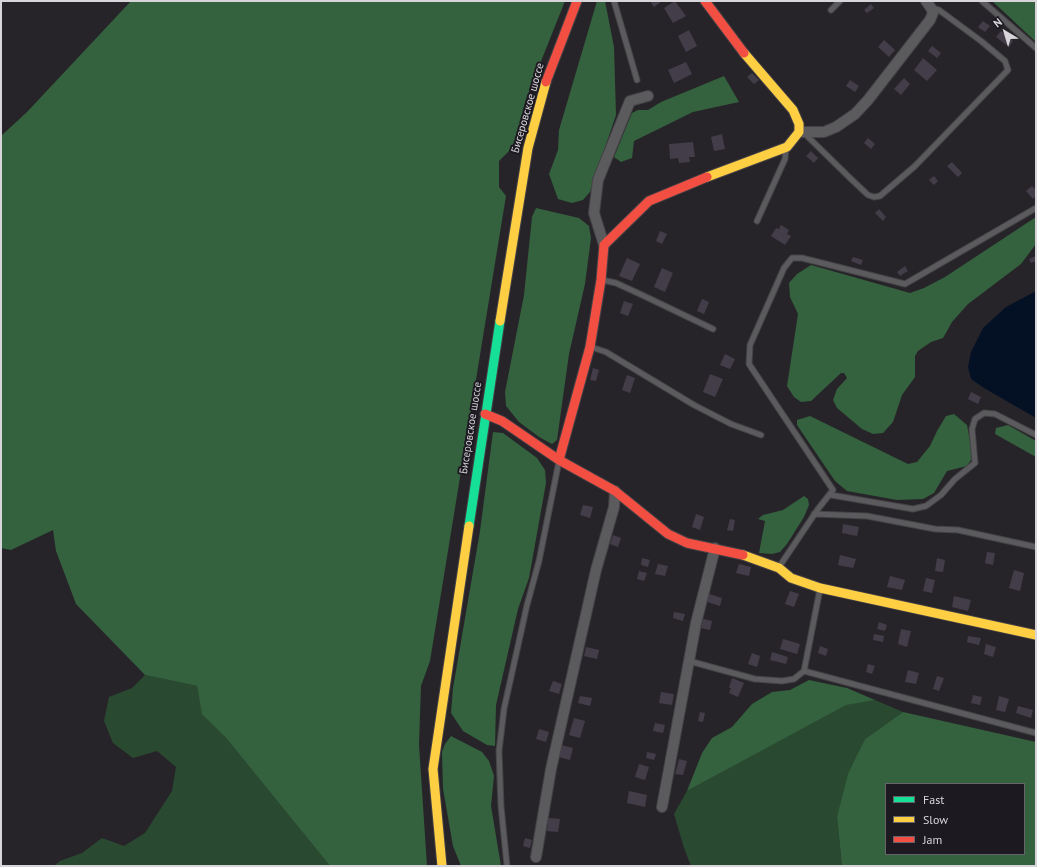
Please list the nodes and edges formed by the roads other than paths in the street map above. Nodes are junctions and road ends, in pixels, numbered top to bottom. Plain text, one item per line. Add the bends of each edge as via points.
1 (577, 1) edge
2 (614, 1) edge
3 (705, 1) edge
4 (840, 1) edge
5 (982, 1) edge
6 (929, 4) edge
7 (831, 10) dead end
8 (1036, 48) edge
9 (637, 80) dead end
10 (648, 96) dead end
11 (802, 133) junction
12 (787, 147) junction
13 (1036, 208) edge
14 (757, 221) dead end
15 (604, 245) junction
16 (601, 280) junction
17 (713, 330) dead end
18 (590, 347) junction
19 (485, 414) junction
20 (761, 435) dead end
21 (1036, 435) edge
22 (559, 460) junction
23 (615, 491) junction
24 (831, 494) junction
25 (814, 514) junction
26 (1036, 547) edge
27 (715, 548) junction
28 (779, 568) junction
29 (820, 588) junction
30 (1036, 635) edge
31 (689, 662) junction
32 (804, 671) junction
33 (1036, 733) edge
34 (662, 807) dead end
35 (536, 857) dead end
36 (442, 866) edge
37 (507, 866) edge

1 - 19 street, Бисеровское шоссе via 549,73 528,148
2 - 9 lane
3 - 11 street via 733,40 793,110
4 - 7 lane
5 - 8 lane
6 - 11 street via 933,13 930,20 855,114 836,128 824,132
6 - 11 lane via 1005,61 1008,70 915,166 880,196 874,197 868,195
10 - 15 street via 630,101 598,180 594,213
11 - 12 street
12 - 14 lane via 785,159
12 - 15 street via 678,187 649,201
13 - 24 lane via 905,284 802,258 792,258 784,268 750,346 749,364 833,490
15 - 16 street
16 - 17 lane via 616,283
16 - 18 street
18 - 20 lane via 606,352 694,405 731,424
18 - 22 street
19 - 22 street via 502,421
19 - 36 street, Бисеровское шоссе via 433,769 436,826
21 - 24 lane via 995,414 984,414 975,419 972,429 975,463 955,478 942,495 926,506 913,509
22 - 23 street
22 - 37 lane via 539,561 526,605 504,709 499,758
23 - 27 street via 668,534 688,543
23 - 35 street via 614,507 596,570 551,768
24 - 25 lane
25 - 26 lane via 867,516 958,530
25 - 28 lane
27 - 28 street via 755,558
27 - 31 street
28 - 29 street via 791,578
29 - 30 street
29 - 32 lane
31 - 32 lane via 762,680 794,679
31 - 34 street
32 - 33 lane

